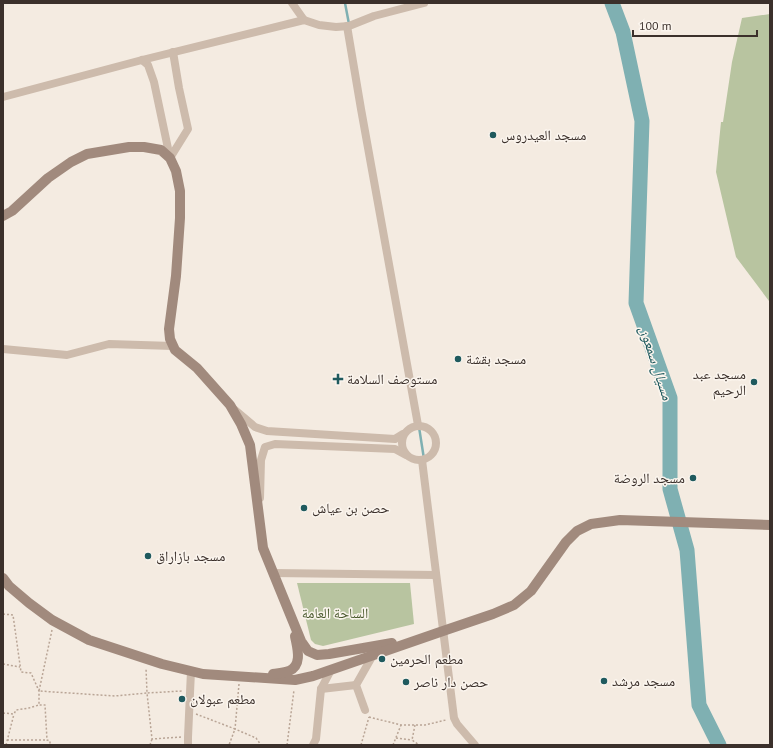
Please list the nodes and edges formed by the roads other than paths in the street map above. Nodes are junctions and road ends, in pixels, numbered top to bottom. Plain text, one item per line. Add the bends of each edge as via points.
1 (292, 3) edge
2 (424, 3) edge
3 (304, 20) junction
4 (347, 26) junction
5 (173, 52) junction
6 (142, 60) junction
7 (3, 96) edge
8 (170, 158) junction
9 (3, 216) edge
10 (173, 346) junction
11 (3, 349) edge
12 (230, 406) junction
13 (418, 425) junction
14 (404, 434) junction
15 (406, 455) junction
16 (422, 460) junction
17 (260, 525) junction
18 (770, 525) edge
19 (273, 573) junction
20 (436, 575) junction
21 (3, 578) edge
22 (288, 610) junction
23 (443, 630) junction
24 (419, 639) junction
25 (373, 655) junction
26 (330, 670) junction
27 (191, 671) junction
28 (251, 677) junction
29 (356, 685) junction
30 (321, 689) junction
31 (367, 713) road end
32 (188, 741) edge
33 (313, 745) edge
34 (475, 745) edge

1 - 3 street
2 - 4 street
3 - 4 street via 319,25
3 - 5 street
4 - 13 street
5 - 6 street
5 - 8 street via 188,129
6 - 7 street
6 - 8 street via 148,65 154,82
8 - 9 main road via 161,150 144,146 87,154 48,178
8 - 10 main road via 180,191 176,276 169,329
10 - 11 street via 109,344 67,355
10 - 12 main road via 197,368
12 - 14 street via 255,427 267,431 395,439
12 - 17 main road via 250,445
13 - 14 street
13 - 16 street via 429,428 436,438 435,450 428,458
14 - 15 street via 401,445
15 - 16 street via 411,459
15 - 17 street via 396,449 275,444 266,447 261,460
16 - 20 street
17 - 19 main road via 263,548
18 - 23 main road via 620,520 590,524 577,531 566,542 531,592 514,605
19 - 20 street
19 - 22 main road
20 - 23 street
21 - 27 main road via 29,603 89,640
22 - 24 main road via 301,641 308,651 317,655
22 - 28 main road via 298,652 295,668 289,672
23 - 24 main road
23 - 34 street via 454,718
24 - 25 main road
25 - 26 main road
25 - 29 street
26 - 28 main road via 295,680
26 - 30 street
27 - 28 main road
27 - 32 street
29 - 30 street
29 - 31 street
30 - 33 street via 316,739

